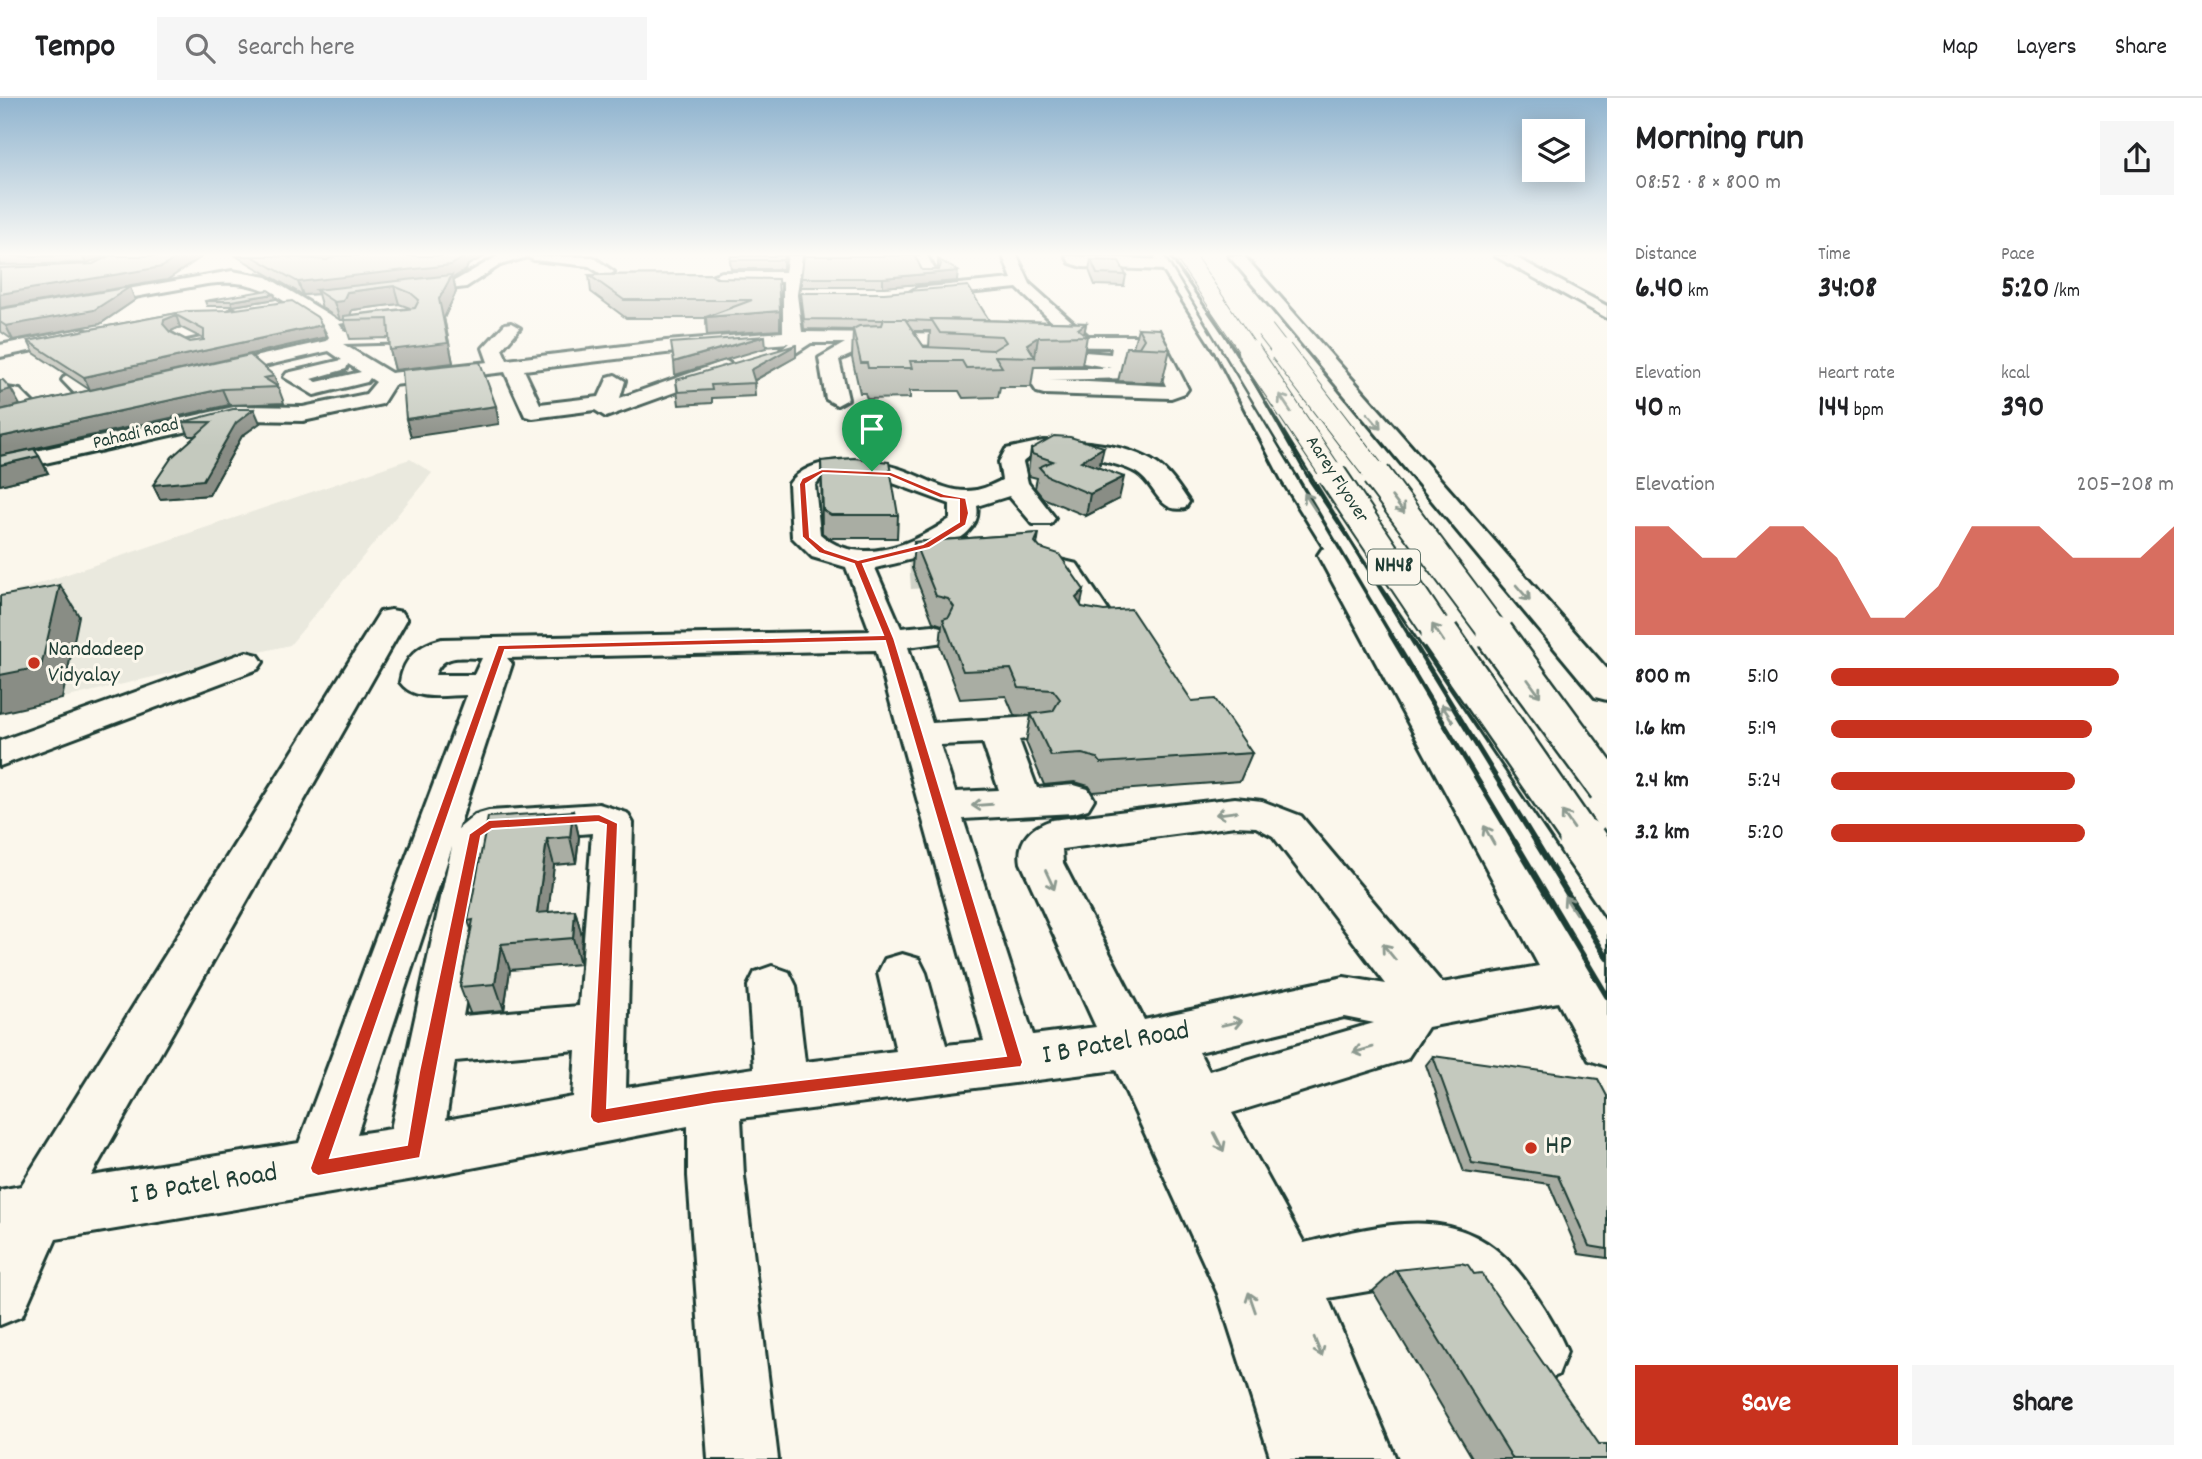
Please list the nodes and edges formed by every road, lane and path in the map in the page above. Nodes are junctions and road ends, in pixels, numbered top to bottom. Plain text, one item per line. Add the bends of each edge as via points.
1 (306, 320) edge
2 (792, 320) edge
3 (867, 320) edge
4 (1055, 320) edge
5 (1206, 320) edge
6 (1214, 320) edge
7 (1257, 320) edge
8 (1288, 320) edge
9 (511, 328) dead end
10 (105, 332) junction
11 (848, 333) junction
12 (330, 335) junction
13 (793, 337) junction
14 (1138, 342) edge
15 (43, 343) junction
16 (911, 348) junction
17 (953, 348) edge
18 (0, 351) edge
19 (1001, 351) junction
20 (604, 354) junction
21 (413, 355) edge
22 (1085, 355) junction
23 (1227, 355) junction
24 (58, 358) junction
25 (1321, 359) junction
26 (506, 366) junction
27 (0, 370) edge
28 (186, 378) edge
29 (0, 393) edge
30 (837, 399) dead end
31 (129, 404) junction
32 (606, 410) dead end
33 (58, 415) edge
34 (0, 439) edge
35 (0, 466) edge
36 (1015, 484) junction
37 (962, 498) junction
38 (1177, 502) dead end
39 (1042, 518) dead end
40 (1046, 566) edge
41 (862, 571) junction
42 (910, 575) tunnel mouth
43 (391, 619) dead end
44 (1089, 625) edge
45 (933, 635) dead end
46 (889, 638) junction
47 (246, 662) dead end
48 (1607, 690) edge
49 (1034, 729) edge
50 (997, 730) junction
51 (918, 735) junction
52 (0, 754) edge
53 (1607, 787) edge
54 (1074, 799) dead end
55 (1023, 802) junction
56 (940, 807) junction
57 (1607, 876) edge
58 (1595, 972) edge
59 (902, 973) dead end
60 (772, 986) dead end
61 (1423, 1007) junction
62 (601, 1026) junction
63 (433, 1041) junction
64 (1147, 1042) junction
65 (1607, 1044) edge
66 (1016, 1062) junction
67 (927, 1072) junction
68 (782, 1089) junction
69 (714, 1097) junction
70 (1177, 1102) junction
71 (598, 1117) junction
72 (414, 1152) junction
73 (318, 1168) junction
74 (19, 1216) edge
75 (1289, 1277) junction
76 (0, 1294) edge
77 (1569, 1402) edge
78 (743, 1459) edge
79 (1306, 1459) edge
80 (1361, 1459) edge

1 - 12 main road
2 - 13 main road
3 - 11 main road via 863,327
4 - 22 main road
5 - 23 main road
57 -> 6 main road, Aarey Flyover / NH48, bridge
7 -> 53 main road, Aarey Flyover / NH48, bridge
8 - 25 main road
9 - 26 main road via 492,348
10 - 10 main road via 211,325 156,346
10 - 15 main road
10 - 24 main road
11 - 13 main road
11 - 16 main road
11 - 30 main road via 829,358
12 - 21 main road
12 - 26 main road via 460,363
12 - 28 main road via 269,366
12 - 31 main road, Pahadi Road via 374,399 293,411 206,409 172,423
13 - 20 main road
13 - 32 main road via 802,343 797,348 747,360
14 - 22 main road
15 - 18 main road
15 - 24 main road
16 - 17 main road
16 - 19 main road
19 - 22 main road
19 - 22 main road
20 - 26 main road
20 - 26 main road via 616,375 609,400 577,407 532,411
22 - 22 main road via 1035,374 1044,388 1139,391 1137,383 1176,384 1161,354
23 - 25 main road
58 -> 23 main road via 1331,556 1334,540 1296,482
24 - 27 main road
25 -> 48 main road
29 - 33 main road via 13,394
31 - 33 main road
31 - 33 main road
33 - 34 main road via 43,428
33 - 35 main road, Pahadi Road
36 - 37 main road via 988,496
36 - 38 main road via 1014,454 1025,450 1099,452 1145,467
36 - 39 main road
37 - 41 main road via 963,523 947,535
37 - 41 main road via 926,491 881,472 814,472 802,484 806,537 822,551
40 - 44 main road via 1067,570 1097,618
41 - 42 main road
41 - 46 main road
43 - 74 main road
45 - 46 main road
46 - 51 main road
46 - 73 main road via 495,666
47 - 52 main road
49 - 50 main road
50 - 51 main road
50 - 55 main road
51 - 56 main road
54 - 55 main road
55 -> 56 main road
56 - 66 main road
58 - 61 main road, I B Patel Road
58 - 65 main road
59 - 67 main road
60 - 68 main road
64 -> 61 main road, I B Patel Road via 1344,997
61 -> 64 main road via 1287,826 1272,816 1235,812 1052,835 1039,851 1042,863
61 -> 70 main road via 1389,1043
62 - 63 main road
62 - 63 main road via 612,823 599,818 489,825 475,834
62 - 71 main road
63 - 72 main road
64 - 66 main road, I B Patel Road
64 - 70 main road
66 - 67 main road, I B Patel Road
67 - 68 main road, I B Patel Road
68 - 69 main road, I B Patel Road
69 - 71 main road, I B Patel Road
69 - 78 main road via 716,1176
70 -> 75 main road
79 -> 70 main road
71 - 72 main road, I B Patel Road
72 - 73 main road, I B Patel Road
73 - 74 main road, I B Patel Road
74 - 76 main road
75 - 77 main road via 1427,1252 1451,1255 1485,1278
75 -> 80 main road

